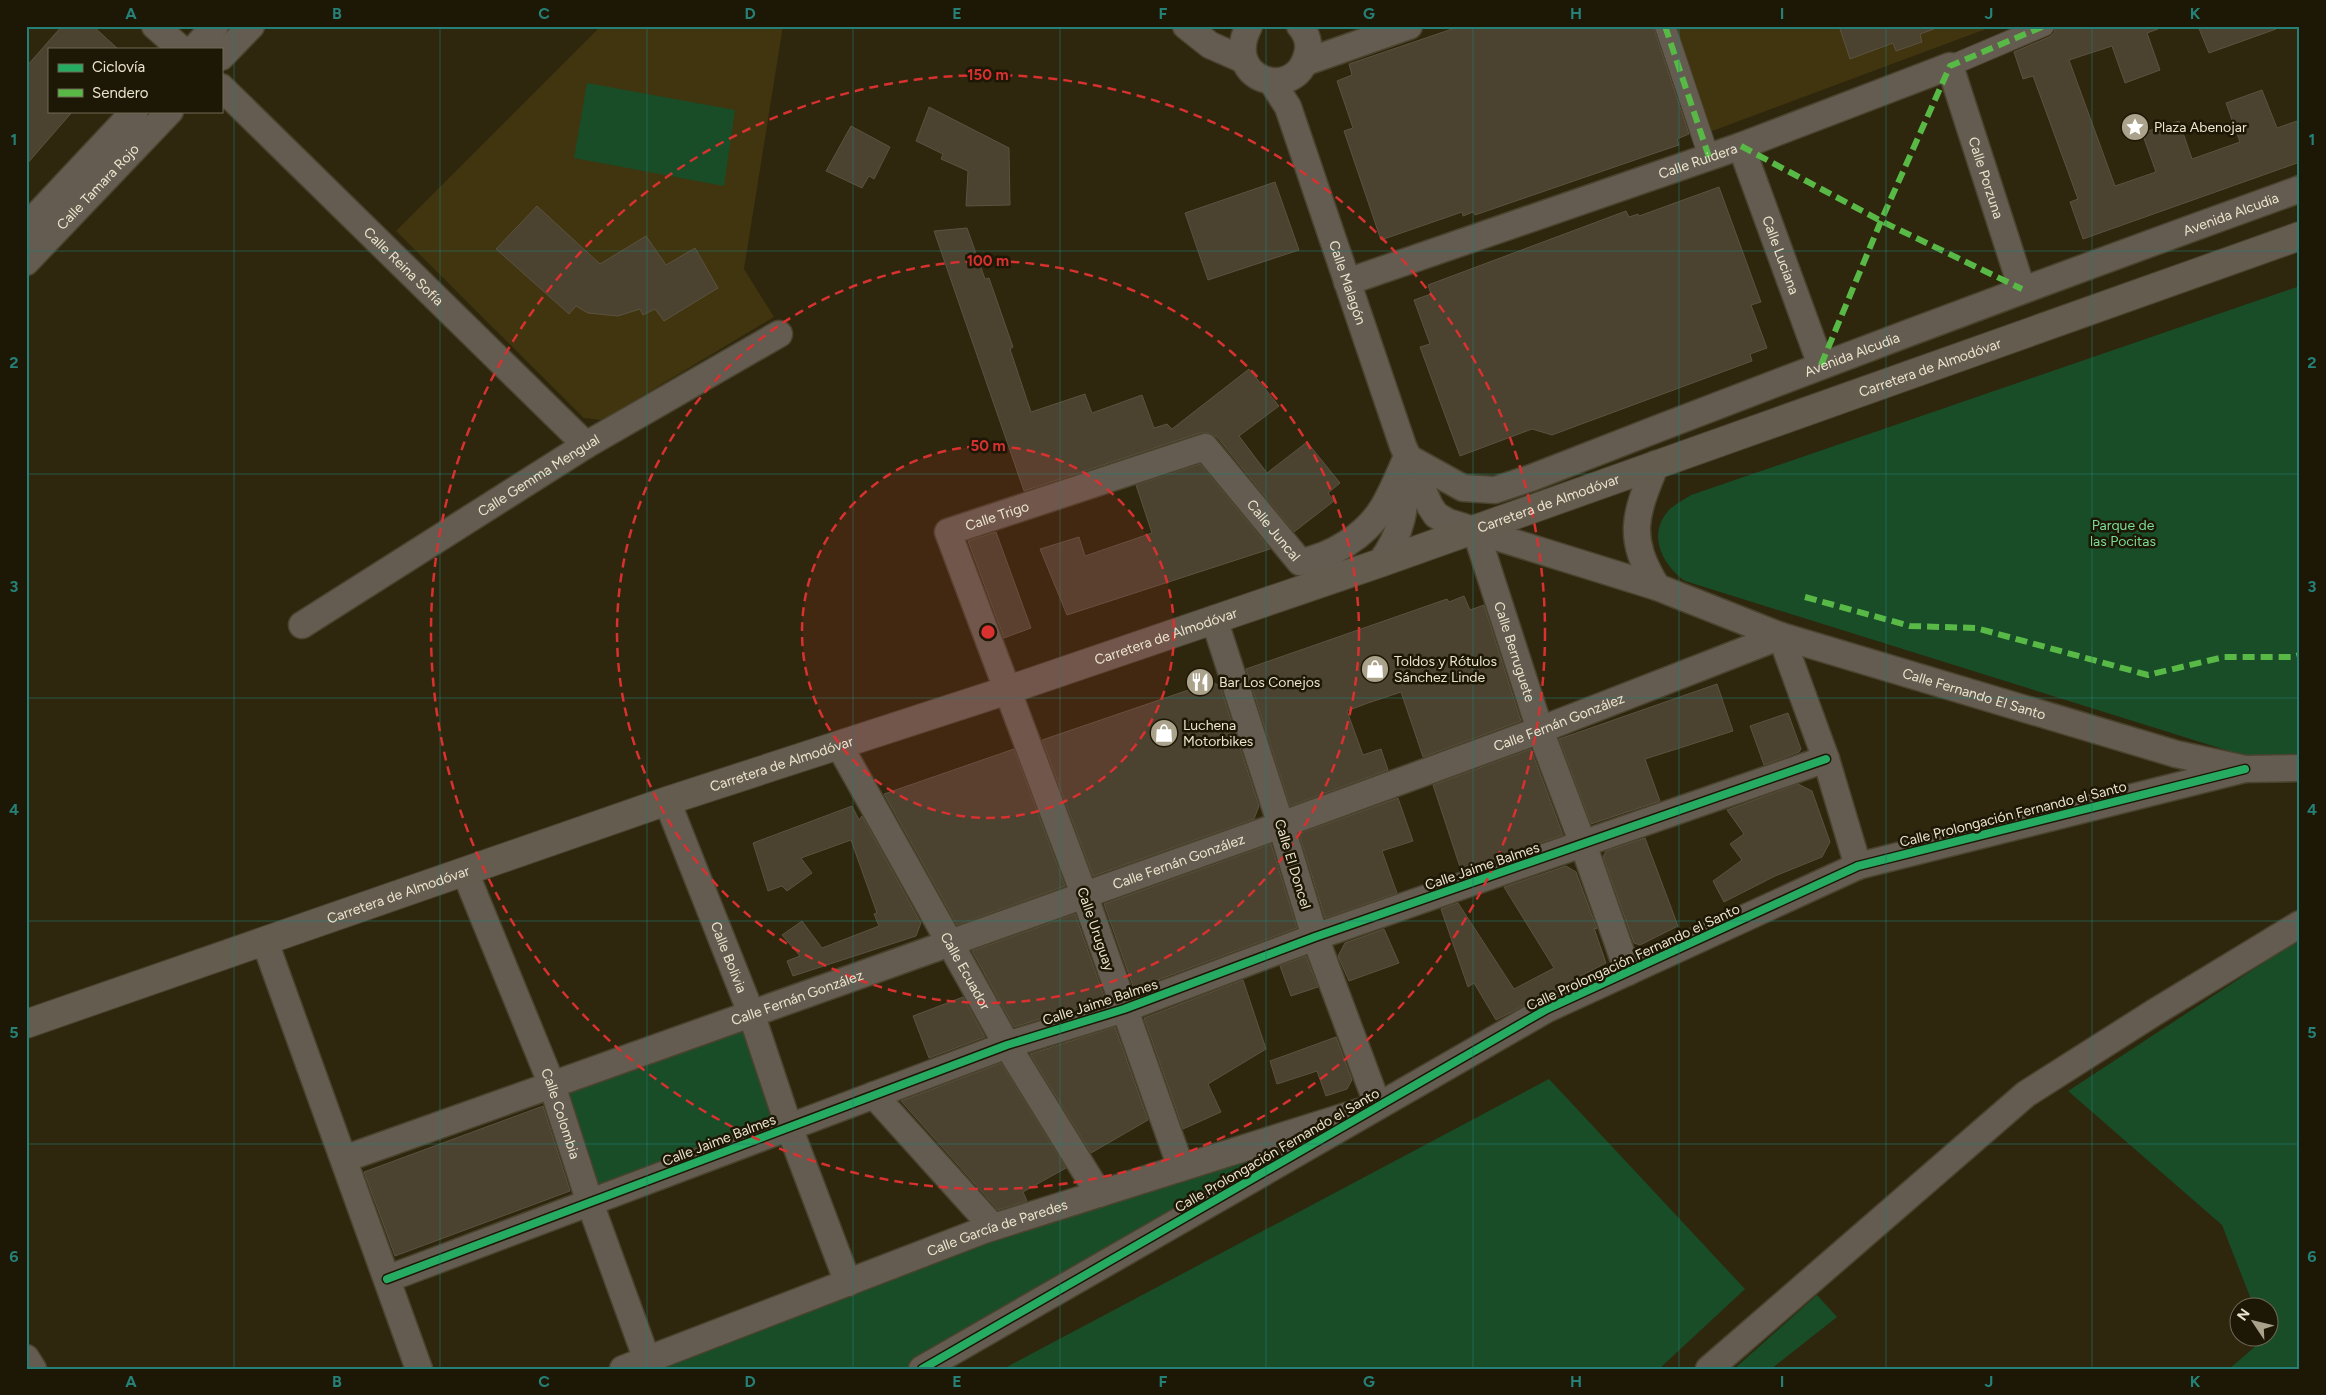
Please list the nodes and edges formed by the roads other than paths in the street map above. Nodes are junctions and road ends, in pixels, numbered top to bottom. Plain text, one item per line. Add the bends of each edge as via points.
1 (155, 26) edge
2 (216, 26) edge
3 (251, 26) edge
4 (1186, 26) edge
5 (1409, 26) edge
6 (1665, 26) edge
7 (2044, 26) edge
8 (1247, 35) edge
9 (180, 48) edge
10 (195, 48) edge
11 (222, 56) edge
12 (1296, 57) edge
13 (1950, 66) junction
14 (222, 88) edge
15 (134, 112) edge
16 (169, 112) edge
17 (1741, 146) junction
18 (1709, 156) junction
19 (2300, 189) edge
20 (26, 227) edge
21 (2300, 236) edge
22 (26, 262) edge
23 (1347, 282) junction
24 (2022, 289) junction
25 (779, 334) dead end
26 (1821, 365) junction
27 (586, 445) junction
28 (1205, 447) joint
29 (1407, 457) junction
30 (1656, 464) junction
31 (1475, 529) junction
32 (1414, 551) junction
33 (1380, 563) junction
34 (1657, 587) junction
35 (1214, 619) junction
36 (302, 625) dead end
37 (1781, 636) junction
38 (1008, 690) junction
39 (1540, 730) junction
40 (838, 745) junction
41 (1826, 759) junction
42 (2300, 768) edge
43 (2246, 769) junction
44 (667, 801) junction
45 (1282, 825) junction
46 (1583, 844) junction
47 (1858, 866) junction
48 (466, 872) junction
49 (1084, 894) junction
50 (2300, 924) edge
51 (1315, 937) junction
52 (265, 942) junction
53 (950, 942) junction
54 (1628, 972) junction
55 (1124, 1009) junction
56 (751, 1013) junction
57 (26, 1024) edge
58 (1007, 1045) junction
59 (552, 1085) junction
60 (874, 1095) junction
61 (1378, 1106) junction
62 (789, 1127) junction
63 (344, 1159) junction
64 (1181, 1168) junction
65 (1099, 1194) junction
66 (590, 1203) junction
67 (993, 1227) junction
68 (387, 1279) junction
69 (848, 1283) junction
70 (26, 1358) edge
71 (635, 1364) edge
72 (33, 1369) edge
73 (419, 1369) edge
74 (922, 1369) edge
75 (1709, 1369) edge

1 - 9 street
2 - 10 street
3 - 11 street
4 - 8 street via 1210,45
5 - 12 street via 1340,50
6 - 18 street
7 - 13 street, Calle Ruidera
8 - 12 street via 1249,70 1261,78
12 - 23 street, Calle Malagón via 1288,107
13 - 17 street, Calle Ruidera
13 - 24 street, Calle Porzuna
14 - 27 street, Calle Reina Sofía
15 - 20 street, Calle Tamara Rojo
16 - 22 street, Calle Tamara Rojo
17 - 18 street, Calle Ruidera
17 - 26 street, Calle Luciana
18 - 23 street, Calle Ruidera
19 - 24 street, Avenida Alcudia
21 - 30 main road, Carretera de Almodóvar
23 - 29 street, Calle Malagón
24 - 26 street, Avenida Alcudia
25 - 27 street, Calle Gemma Mengual
26 - 29 street, Avenida Alcudia via 1495,490 1463,488
27 - 36 street, Calle Gemma Mengual
28 - 29 street, Calle Juncal via 1300,562 1317,560 1361,533 1381,510
28 - 38 street, Calle Trigo via 948,532
29 - 31 street, Calle Malagón via 1436,515 1448,522
29 - 32 street, Calle Malagón via 1424,512 1423,531
29 - 33 street, Calle Malagón via 1405,509 1400,530
30 - 31 main road, Carretera de Almodóvar
30 - 34 street via 1639,506 1637,530 1643,565
31 - 32 main road, Carretera de Almodóvar
31 - 34 street, Calle Fernando El Santo
31 - 39 street, Calle Berruguete
32 - 33 main road, Carretera de Almodóvar
33 - 35 main road, Carretera de Almodóvar
34 - 37 street, Calle Fernando El Santo
35 - 38 main road, Carretera de Almodóvar
35 - 45 street, Calle El Doncel
37 - 39 street, Calle Fernán González
37 - 41 street
37 - 43 street, Calle Fernando El Santo via 2176,754
38 - 40 main road, Carretera de Almodóvar
38 - 49 street, Calle Uruguay
39 - 45 street, Calle Fernán González
39 - 46 street, Calle Berruguete
40 - 44 main road, Carretera de Almodóvar
40 - 53 street, Calle Ecuador
41 - 46 street, Calle Jaime Balmes
41 - 47 street
42 - 43 street, Calle Fernando El Santo
43 - 47 street, Calle Prolongación Fernando el Santo
44 - 48 main road, Carretera de Almodóvar
44 - 56 street, Calle Bolivia
45 - 49 street, Calle Fernán González
45 - 51 street, Calle El Doncel
46 - 51 street, Calle Jaime Balmes
46 - 54 street, Calle Berruguete
47 - 54 street, Calle Prolongación Fernando el Santo
48 - 52 main road, Carretera de Almodóvar
48 - 59 street, Calle Colombia
49 - 53 street, Calle Fernán González
49 - 55 street, Calle Uruguay
50 - 75 street via 2026,1094
51 - 55 street, Calle Jaime Balmes
51 - 61 street, Calle El Doncel
52 - 57 main road, Carretera de Almodóvar
52 - 63 street
53 - 56 street, Calle Fernán González
53 - 58 street, Calle Ecuador
54 - 61 street, Calle Prolongación Fernando el Santo via 1547,1009
55 - 58 street, Calle Jaime Balmes
55 - 64 street, Calle Uruguay
56 - 59 street, Calle Fernán González
56 - 62 street, Calle Bolivia
58 - 60 street, Calle Jaime Balmes
58 - 65 street, Calle Ecuador
59 - 63 street, Calle Fernán González
59 - 66 street, Calle Colombia
60 - 62 street, Calle Jaime Balmes
60 - 67 street
61 - 64 street, Calle García de Paredes
61 - 74 street, Calle Prolongación Fernando el Santo
62 - 66 street, Calle Jaime Balmes
62 - 69 street, Calle Bolivia
63 - 68 street
64 - 65 street, Calle García de Paredes
65 - 67 street, Calle García de Paredes
66 - 68 street, Calle Jaime Balmes
66 - 71 street, Calle Colombia
67 - 69 street, Calle García de Paredes
68 - 73 street
69 - 71 street, Calle García de Paredes
70 - 72 street

